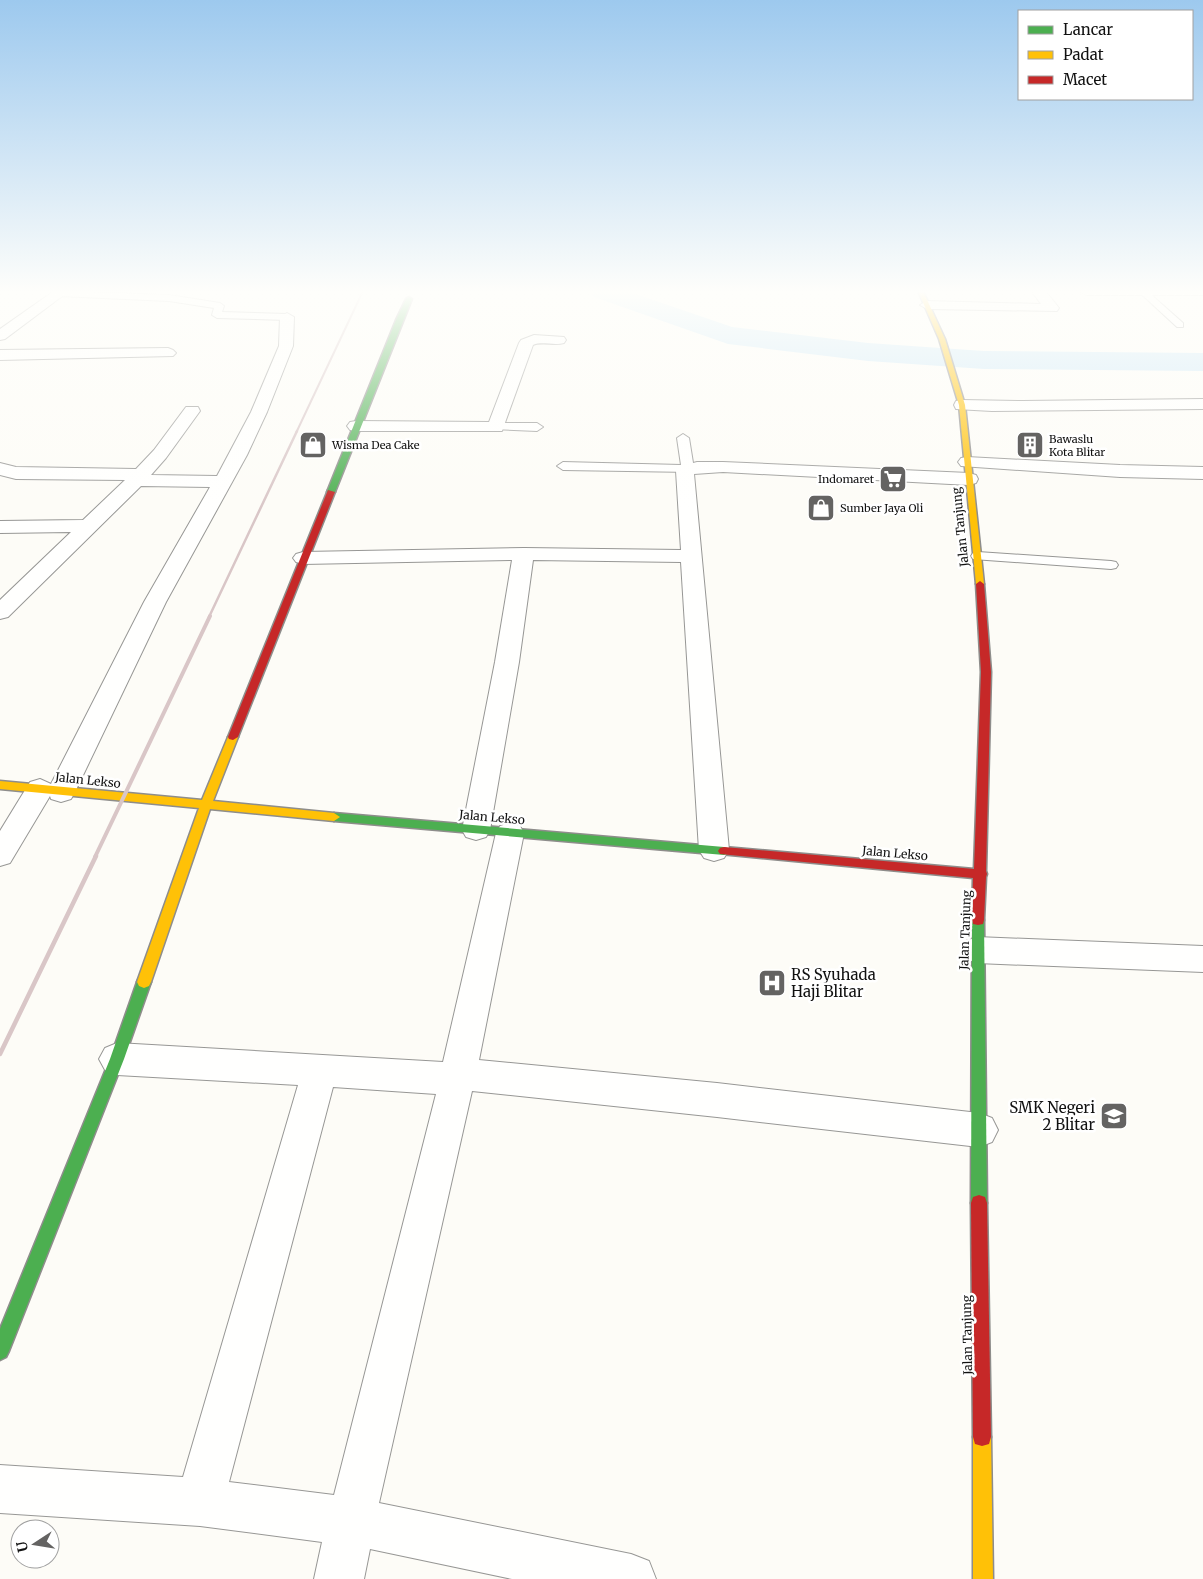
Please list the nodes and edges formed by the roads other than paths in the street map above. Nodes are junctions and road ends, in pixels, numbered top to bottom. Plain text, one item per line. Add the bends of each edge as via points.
1 (279, 365) edge
2 (381, 365) edge
3 (518, 365) edge
4 (950, 365) edge
5 (1203, 404) edge
6 (962, 405) junction
7 (192, 411) dead end
8 (356, 426) junction
9 (496, 427) junction
10 (537, 427) dead end
11 (683, 438) dead end
12 (563, 466) dead end
13 (0, 469) edge
14 (688, 469) junction
15 (968, 470) junction
16 (1203, 473) edge
17 (138, 477) junction
18 (222, 482) junction
19 (89, 526) junction
20 (0, 527) edge
21 (524, 554) junction
22 (692, 556) junction
23 (978, 556) junction
24 (303, 558) junction
25 (1111, 565) dead end
26 (0, 588) edge
27 (23, 588) junction
28 (0, 612) edge
29 (0, 785) edge
30 (50, 790) junction
31 (206, 804) junction
32 (493, 831) junction
33 (714, 850) junction
34 (0, 855) edge
35 (981, 874) junction
36 (977, 950) junction
37 (1203, 959) edge
38 (117, 1059) junction
39 (320, 1070) junction
40 (458, 1077) junction
41 (978, 1130) junction
42 (0, 1351) edge
43 (0, 1489) edge
44 (200, 1502) junction
45 (351, 1521) junction
46 (339, 1579) edge
47 (631, 1579) edge
48 (983, 1579) edge

1 - 18 street via 259,412
2 - 8 street
3 - 9 street
4 - 6 street, Jalan Tanjung
5 - 6 street
6 - 15 street, Jalan Tanjung
7 - 17 street
8 - 9 street
8 - 24 street
9 - 10 lane
11 - 14 lane
12 - 14 lane
13 - 17 street via 24,473
14 - 15 street
14 - 22 street via 684,475
15 - 16 street
15 - 23 street, Jalan Tanjung
17 - 18 street
17 - 19 street
18 - 30 street
19 - 20 street
19 - 27 street
21 - 22 street
21 - 24 street
21 - 32 street via 507,662
22 - 33 street
23 - 25 lane
23 - 35 street, Jalan Tanjung via 986,672
24 - 31 street
26 - 27 street
27 - 28 street
29 - 30 street, Jalan Lekso
30 - 31 street, Jalan Lekso
30 - 34 street
31 - 32 street, Jalan Lekso
31 - 38 street
32 - 33 street, Jalan Lekso
32 - 40 street
33 - 35 street, Jalan Lekso
35 - 36 street, Jalan Tanjung
36 - 37 street
36 - 41 street, Jalan Tanjung
38 - 39 street
38 - 42 street
39 - 40 street
39 - 44 street
40 - 41 street via 717,1100
40 - 45 street
41 - 48 street, Jalan Tanjung
43 - 44 street
44 - 45 street
45 - 46 street
45 - 47 street

